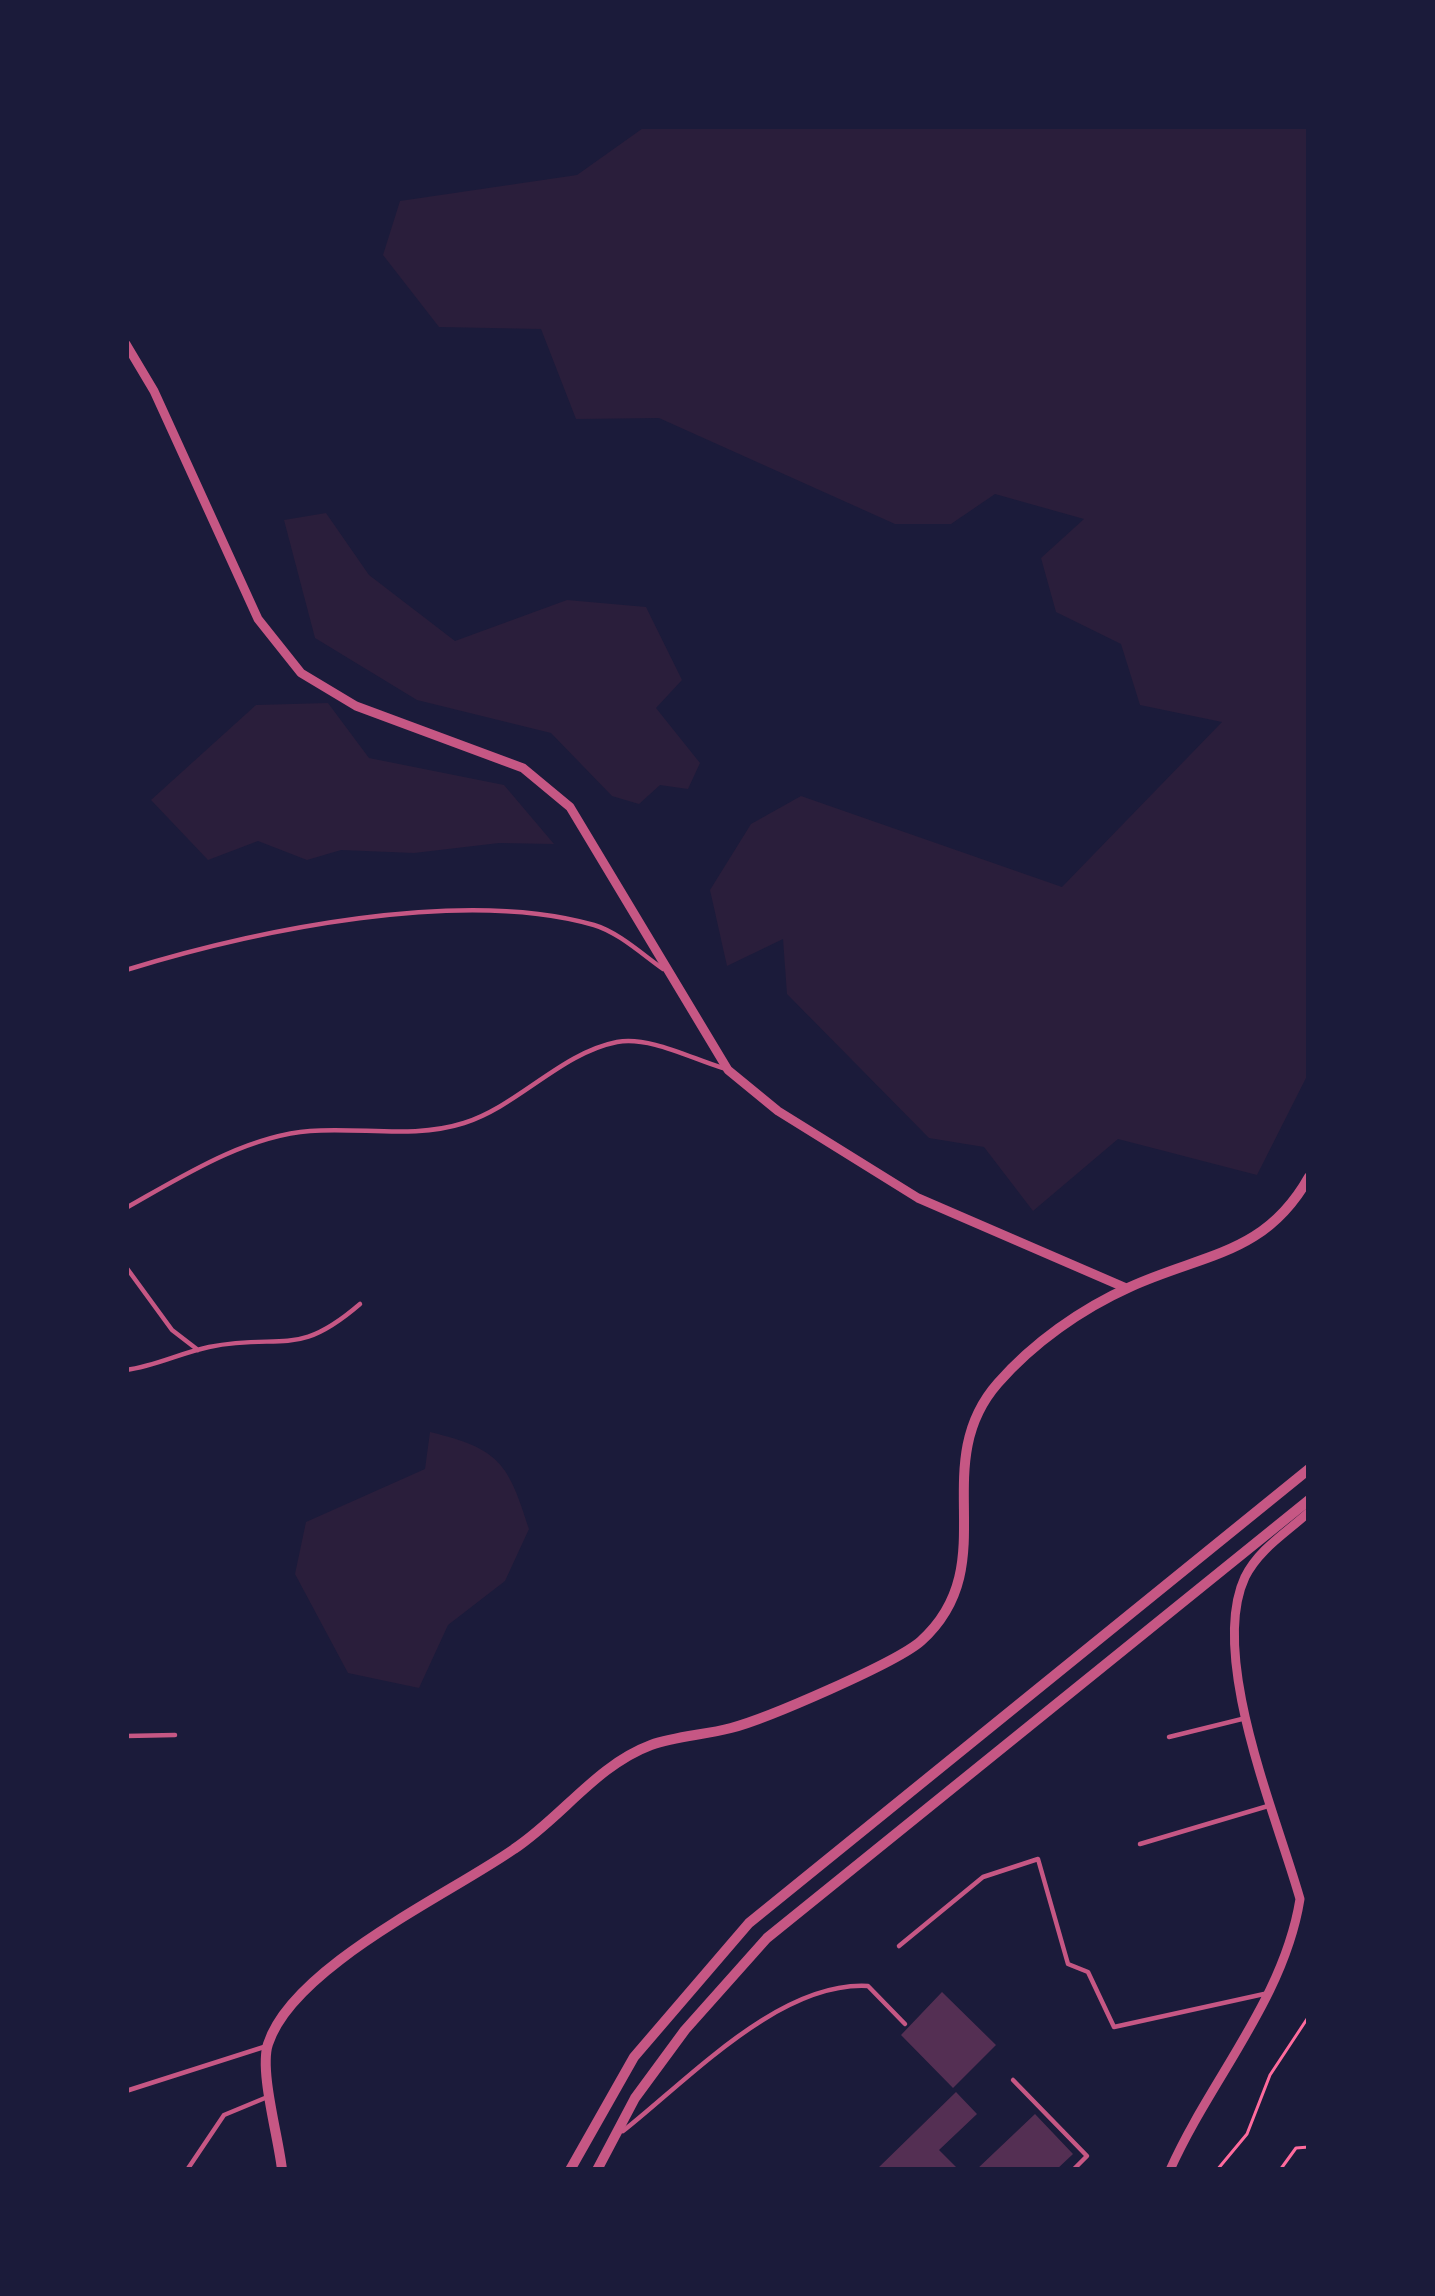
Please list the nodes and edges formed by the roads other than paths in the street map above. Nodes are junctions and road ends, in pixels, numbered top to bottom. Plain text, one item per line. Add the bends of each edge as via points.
1 (126, 344) edge
2 (126, 970) edge
3 (671, 974) junction
4 (728, 1070) junction
5 (1309, 1177) edge
6 (126, 1208) edge
7 (126, 1267) edge
8 (1126, 1288) junction
9 (360, 1304) dead end
10 (198, 1350) junction
11 (126, 1370) edge
12 (1309, 1469) edge
13 (1309, 1500) edge
14 (1309, 1512) edge
15 (1248, 1717) junction
16 (126, 1736) edge
17 (175, 1736) dead end
18 (1169, 1736) dead end
19 (1273, 1804) junction
20 (1140, 1844) dead end
21 (899, 1946) dead end
22 (1264, 1994) junction
23 (905, 2024) dead end
24 (266, 2046) junction
25 (1013, 2080) dead end
26 (126, 2091) edge
27 (271, 2097) junction
28 (614, 2138) junction
29 (187, 2170) edge
30 (282, 2170) edge
31 (570, 2170) edge
32 (597, 2170) edge
33 (1073, 2170) edge
34 (1170, 2170) edge

1 - 3 street via 258,619 301,673 356,706 523,768 570,807
2 - 3 lane via 348,919 510,910 599,926
3 - 4 street
4 - 6 lane via 617,1042 490,1115 447,1129 309,1130 260,1140
4 - 8 street via 778,1111 918,1198
5 - 8 street via 1266,1233
7 - 10 lane via 172,1330
8 - 24 street via 1042,1340 978,1410 960,1480 967,1558 951,1608 918,1645 734,1727 653,1744 613,1763 513,1850 332,1968
9 - 10 lane via 312,1339
10 - 11 lane
12 - 31 street via 749,1924 634,2056
13 - 28 street via 767,1938 685,2030
14 - 15 street via 1259,1555 1244,1580 1234,1650
15 - 18 lane
15 - 19 street
16 - 17 lane
19 - 20 lane
19 - 22 street via 1300,1899
21 - 22 lane via 983,1877 1039,1859 1068,1964 1088,1972 1114,2027
22 - 34 street
23 - 28 lane via 868,1986 784,2004
24 - 26 lane
24 - 27 street
25 - 33 lane via 1088,2156
27 - 29 lane via 224,2115
27 - 30 street
28 - 32 street

